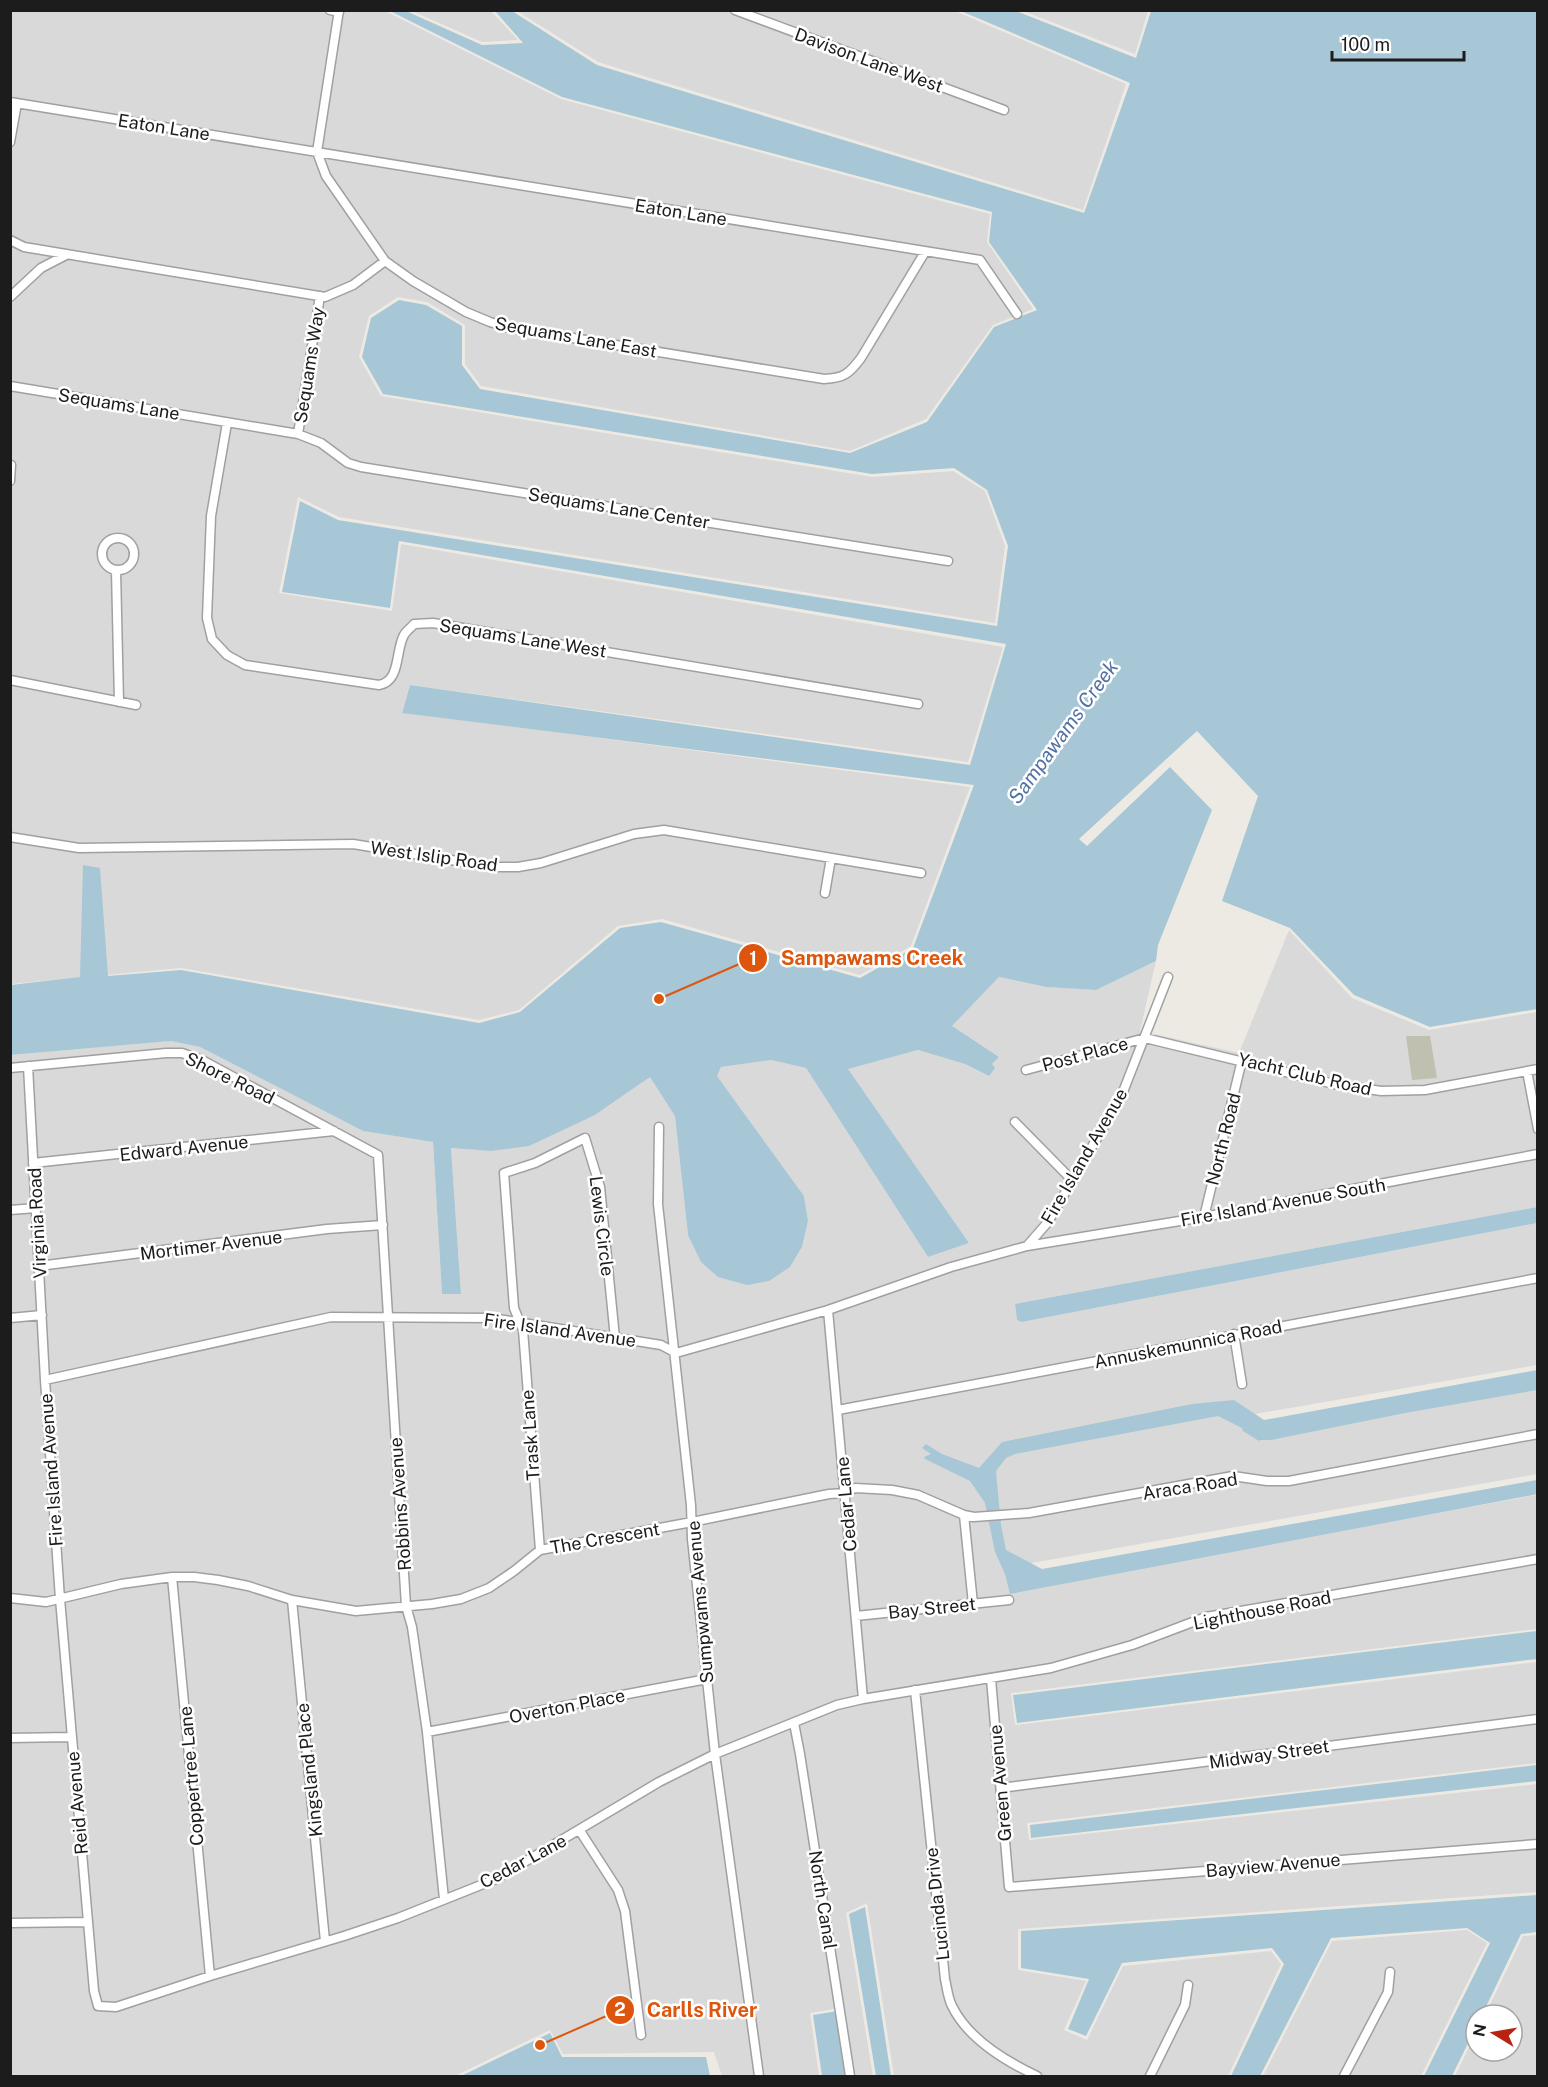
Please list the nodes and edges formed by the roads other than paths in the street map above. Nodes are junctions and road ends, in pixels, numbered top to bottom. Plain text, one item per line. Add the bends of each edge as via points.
1 (735, 10) edge
2 (336, 11) edge
3 (14, 103) edge
4 (1004, 110) dead end
5 (10, 142) edge
6 (317, 153) junction
7 (10, 240) edge
8 (925, 252) junction
9 (66, 254) junction
10 (385, 261) junction
11 (320, 296) junction
12 (10, 297) edge
13 (1017, 314) dead end
14 (10, 386) edge
15 (227, 423) junction
16 (298, 434) junction
17 (11, 465) edge
18 (10, 481) edge
19 (948, 561) dead end
20 (116, 570) dead end
21 (10, 680) edge
22 (119, 702) junction
23 (918, 704) dead end
24 (136, 705) dead end
25 (10, 837) edge
26 (831, 858) junction
27 (921, 873) dead end
28 (825, 894) dead end
29 (1168, 978) dead end
30 (1145, 1038) junction
31 (1242, 1060) junction
32 (28, 1066) junction
33 (10, 1068) edge
34 (1538, 1069) edge
35 (1026, 1070) dead end
36 (1527, 1071) junction
37 (1016, 1122) dead end
38 (659, 1127) dead end
39 (1538, 1129) edge
40 (335, 1131) junction
41 (1538, 1154) edge
42 (33, 1163) junction
43 (1073, 1181) junction
44 (36, 1208) junction
45 (10, 1210) edge
46 (1204, 1217) junction
47 (383, 1225) junction
48 (1027, 1246) junction
49 (39, 1266) junction
50 (1538, 1278) edge
51 (828, 1310) junction
52 (42, 1316) junction
53 (10, 1318) edge
54 (388, 1318) junction
55 (518, 1321) junction
56 (1234, 1334) junction
57 (615, 1338) junction
58 (676, 1353) junction
59 (45, 1380) junction
60 (1242, 1384) dead end
61 (838, 1410) junction
62 (1538, 1434) edge
63 (845, 1493) junction
64 (964, 1515) junction
65 (692, 1522) junction
66 (540, 1550) junction
67 (1538, 1559) edge
68 (172, 1577) junction
69 (10, 1598) edge
70 (60, 1599) junction
71 (292, 1600) junction
72 (1009, 1600) dead end
73 (973, 1604) junction
74 (406, 1606) junction
75 (856, 1616) junction
76 (707, 1679) junction
77 (990, 1679) junction
78 (915, 1690) junction
79 (863, 1699) junction
80 (1538, 1719) edge
81 (794, 1723) junction
82 (427, 1732) junction
83 (70, 1737) junction
84 (10, 1738) edge
85 (715, 1754) junction
86 (1001, 1788) junction
87 (580, 1830) junction
88 (1538, 1844) edge
89 (1009, 1887) joint
90 (444, 1899) junction
91 (88, 1922) junction
92 (10, 1923) edge
93 (325, 1941) junction
94 (1390, 1972) dead end
95 (210, 1976) junction
96 (1188, 1985) dead end
97 (98, 2006) joint
98 (641, 2035) dead end
99 (759, 2076) edge
100 (850, 2076) edge
101 (1037, 2076) edge
102 (1150, 2076) edge
103 (1344, 2076) edge

1 - 4 street, Davison Lane West
2 - 6 street
3 - 5 street
3 - 6 street, Eaton Lane
6 - 8 street, Eaton Lane
6 - 10 street via 326,176
7 - 9 street via 24,247
8 - 10 street, Sequams Lane East via 852,370 839,378 824,379 498,325 466,312
8 - 13 street, Eaton Lane via 980,260
9 - 11 street
9 - 12 street via 41,268
10 - 11 street via 353,285
11 - 16 street, Sequams Way
14 - 15 street, Sequams Lane
15 - 16 street, Sequams Way
15 - 23 street, Sequams Lane West via 212,516 207,618 212,639 227,655 245,665 386,684 392,677 404,635 414,624 433,623
16 - 19 street, Sequams Lane Center via 361,467
17 - 18 street
20 - 22 street
21 - 22 street
22 - 24 street
25 - 26 street, West Islip Road via 79,848 353,844 494,867 518,867 634,834 664,830
26 - 27 street, West Islip Road
26 - 28 street
29 - 30 street, Fire Island Avenue
30 - 31 street, Yacht Club Road
30 - 35 street, Post Place
30 - 43 street, Fire Island Avenue via 1121,1097
31 - 36 street, Yacht Club Road via 1334,1084 1381,1091 1425,1090
31 - 46 street, North Road
32 - 33 street, Shore Road
32 - 40 street, Shore Road via 182,1053
32 - 42 street, Virginia Road
34 - 36 street, Yacht Club Road
36 - 39 street
37 - 43 street
38 - 58 street, Sumpwams Avenue via 658,1204
40 - 42 street, Edward Avenue
40 - 47 street, Robbins Avenue via 378,1155
41 - 46 street, Fire Island Avenue South
42 - 44 street, Virginia Road
43 - 48 street, Fire Island Avenue
44 - 45 street
44 - 49 street, Virginia Road
46 - 48 street, Fire Island Avenue South
47 - 49 street, Mortimer Avenue
47 - 54 street, Robbins Avenue
48 - 51 street via 951,1267
49 - 52 street, Virginia Road
50 - 56 street, Annuskemunnica Road
51 - 58 street
51 - 61 street, Cedar Lane
52 - 53 street
52 - 59 street, Virginia Road
54 - 55 street, Fire Island Avenue
54 - 59 street, Fire Island Avenue via 331,1317
54 - 74 street, Robbins Avenue
55 - 57 street, Fire Island Avenue
55 - 57 street, Lewis Circle via 513,1308 504,1173 535,1163 585,1138 600,1187
55 - 66 street, Trask Lane via 523,1330
56 - 60 street
56 - 61 street, Annuskemunnica Road
57 - 58 street, Fire Island Avenue via 661,1345
58 - 65 street, Sumpwams Avenue
59 - 70 street, Fire Island Avenue
61 - 63 street, Cedar Lane
62 - 64 street, Araca Road via 1289,1481 1233,1476 1029,1514
63 - 64 street, Araca Road via 855,1488 892,1490
63 - 65 street, The Crescent
63 - 75 street, Cedar Lane
64 - 73 street
65 - 66 street, The Crescent
65 - 76 street, Sumpwams Avenue
66 - 74 street, The Crescent via 489,1588 461,1599
67 - 77 street, Lighthouse Road via 1206,1617 1095,1656
68 - 70 street, The Crescent
68 - 71 street, The Crescent via 218,1580
68 - 95 street, Coppertree Lane
69 - 70 street via 46,1602
70 - 83 street, Reid Avenue
71 - 74 street, The Crescent via 356,1611
71 - 93 street, Kingsland Place
72 - 73 street, Bay Street
73 - 75 street, Bay Street
74 - 82 street, Robbins Avenue
75 - 79 street, Cedar Lane
76 - 82 street, Overton Place
76 - 85 street, Sumpwams Avenue
77 - 78 street, Cedar Lane
77 - 86 street, Green Avenue
78 - 79 street, Cedar Lane
78 - 101 street, Lucinda Drive via 942,1956 951,2005 979,2039
79 - 81 street, Cedar Lane
80 - 86 street, Midway Street
81 - 85 street, Cedar Lane
81 - 100 street, North Canal
82 - 90 street, Robbins Avenue
83 - 84 street
83 - 91 street, Reid Avenue
85 - 87 street, Cedar Lane via 659,1782
85 - 99 street, Sumpwams Avenue
86 - 89 street, Green Avenue
87 - 90 street, Cedar Lane via 496,1879
87 - 98 street via 618,1890 625,1911
88 - 89 street, Bayview Avenue
90 - 93 street, Cedar Lane
91 - 92 street
91 - 97 street, Reid Avenue
93 - 95 street, Cedar Lane
94 - 103 street via 1388,1992
95 - 97 street, Cedar Lane via 116,2007
96 - 102 street via 1185,2005

